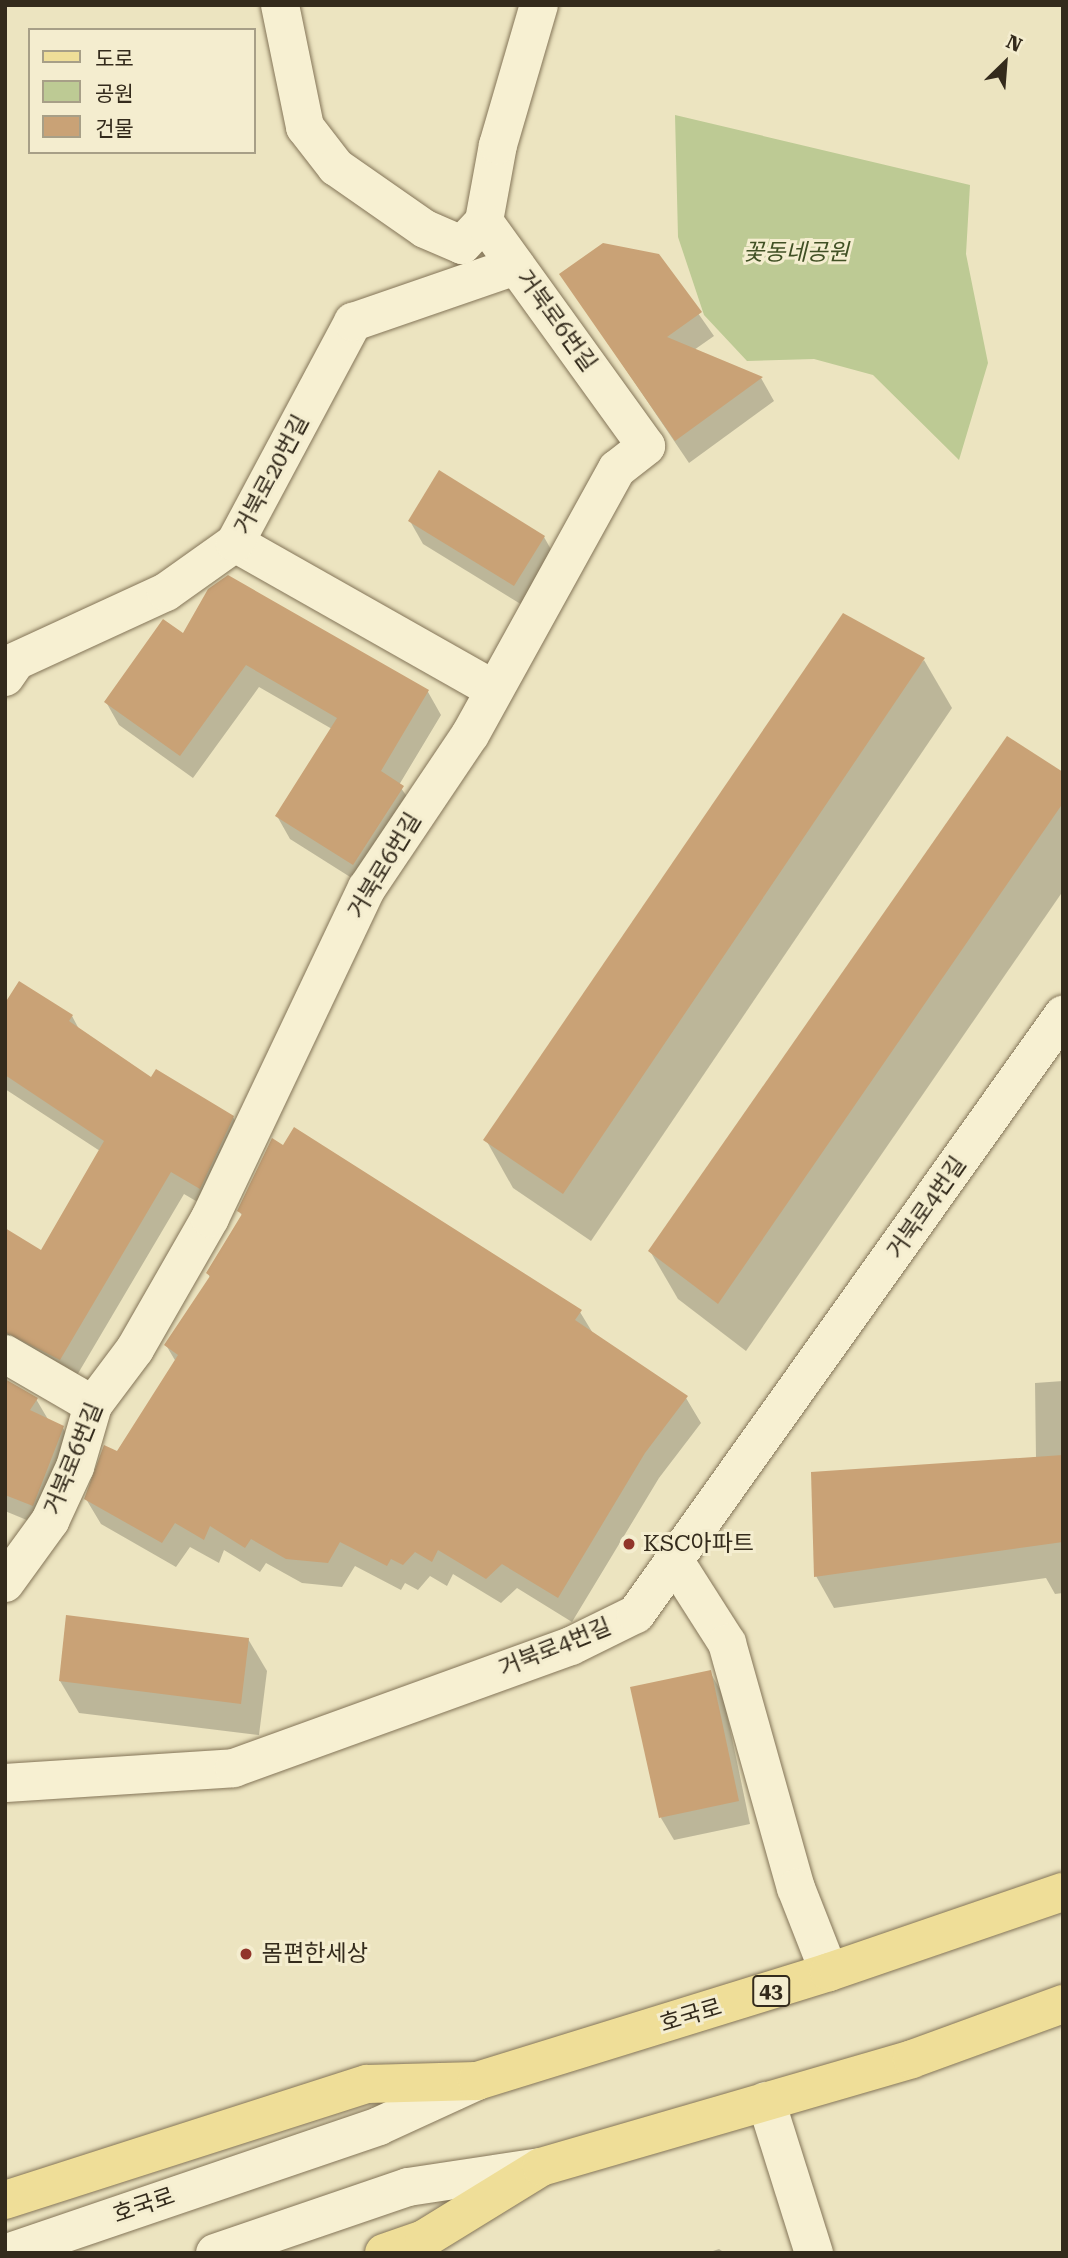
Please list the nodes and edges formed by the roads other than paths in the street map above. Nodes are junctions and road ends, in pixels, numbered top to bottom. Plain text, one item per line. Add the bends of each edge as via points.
1 (280, 5) edge
2 (539, 5) edge
3 (484, 221) junction
4 (516, 266) junction
5 (235, 544) junction
6 (5, 677) edge
7 (494, 689) junction
8 (1063, 1014) edge
9 (5, 1354) edge
10 (93, 1405) junction
11 (676, 1563) junction
12 (5, 1583) edge
13 (5, 1783) edge
14 (1063, 1892) edge
15 (829, 1972) junction
16 (1063, 2004) edge
17 (477, 2081) junction
18 (766, 2101) junction
19 (541, 2167) junction
20 (5, 2200) edge
21 (7, 2253) edge
22 (215, 2253) edge
23 (384, 2253) edge
24 (814, 2253) edge

1 - 3 street via 305,127 336,167 425,229 462,245
2 - 3 street via 498,145
3 - 4 street, 거북로6번길
4 - 5 street, 거북로20번길 via 353,322
4 - 7 street, 거북로6번길 via 646,446 617,470
5 - 6 street, 거북로20번길 via 166,592 16,660
5 - 7 street
7 - 10 street, 거북로6번길 via 470,735 367,888 210,1218 135,1349
8 - 11 street, 거북로4번길
9 - 10 street
10 - 12 street, 거북로6번길 via 75,1467 50,1521
11 - 13 street, 거북로4번길 via 636,1614 571,1646 234,1768
11 - 15 street via 727,1643 796,1888
14 - 15 main road, 호국로 / 43
15 - 17 main road, 호국로 / 43
16 - 18 main road via 912,2059
17 - 20 main road, 호국로 / 43 via 367,2084
17 - 21 street, 호국로 via 379,2126
18 - 19 main road
18 - 24 street
19 - 22 street via 408,2188
19 - 23 main road via 424,2239

